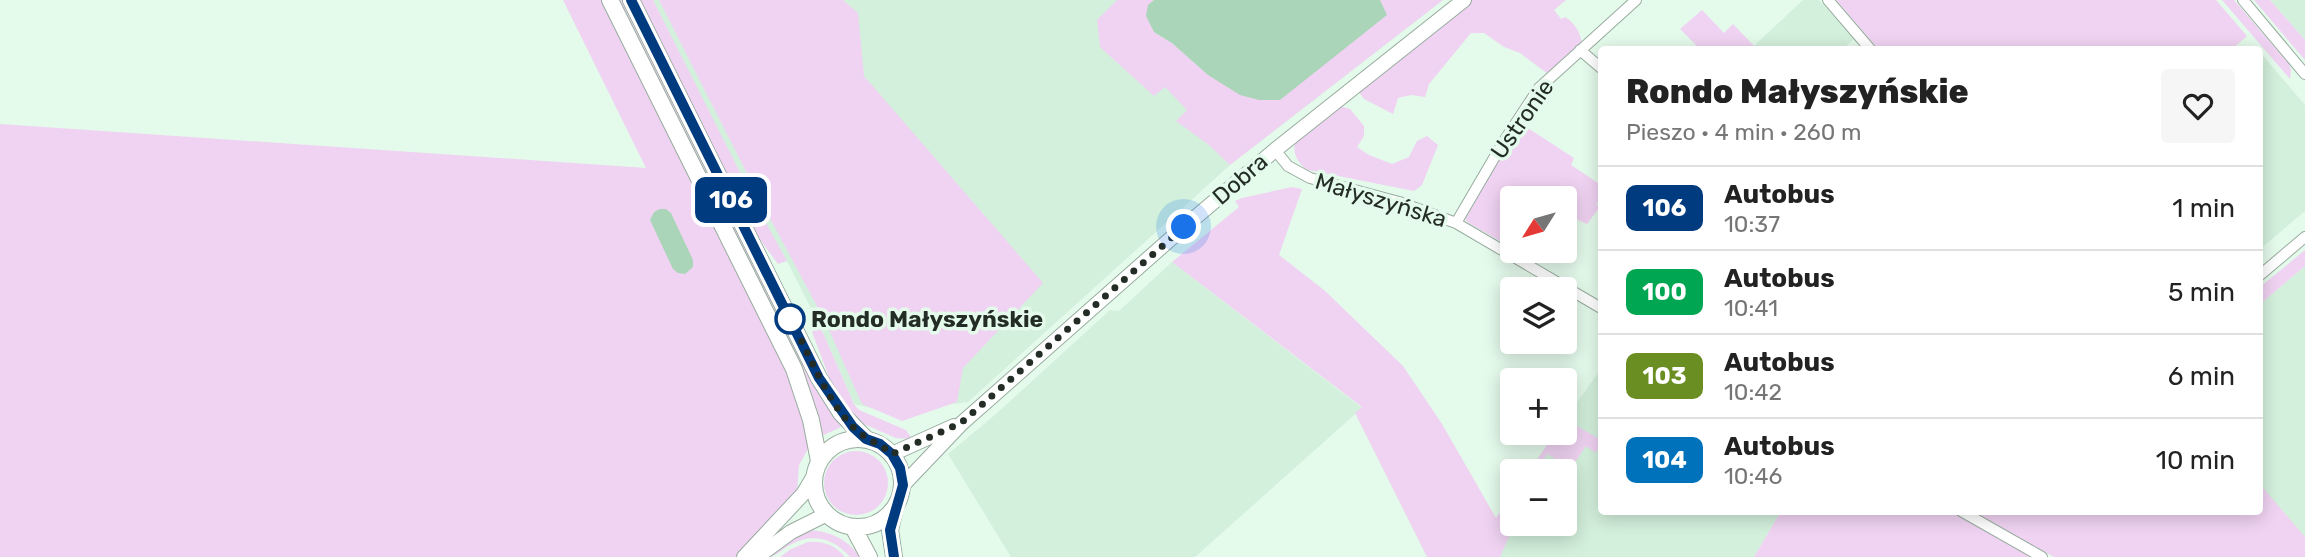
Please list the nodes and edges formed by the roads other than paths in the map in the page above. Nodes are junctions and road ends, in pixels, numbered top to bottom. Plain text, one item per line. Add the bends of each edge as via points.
1 (610, 0) edge
2 (631, 0) edge
3 (1464, 0) edge
4 (1636, 0) edge
5 (1828, 0) edge
6 (2242, 0) edge
7 (1867, 46) edge
8 (1580, 50) junction
9 (1598, 65) edge
10 (2305, 74) edge
11 (1275, 150) junction
12 (1456, 223) junction
13 (2305, 237) edge
14 (2263, 273) edge
15 (1598, 306) edge
16 (961, 423) junction
17 (866, 439) junction
18 (892, 454) junction
19 (817, 467) junction
20 (903, 485) junction
21 (896, 506) junction
22 (827, 514) junction
23 (1968, 515) edge
24 (853, 527) junction
25 (744, 557) edge
26 (757, 557) edge
27 (869, 557) edge
28 (894, 557) edge
29 (2042, 557) edge

1 - 19 main road via 793,369 811,419
2 - 17 main road via 819,378 841,413
3 - 11 street, Dobra
4 - 8 street, Ustronie
5 - 7 street
6 - 10 street
8 - 9 street
8 - 12 street, Ustronie via 1539,88
11 - 12 street, Małyszyńska via 1288,166 1310,178
11 - 16 street, Dobra
12 - 15 street, Małyszyńska
13 - 14 street
16 - 18 street, Dobra
16 - 20 street, Dobra
17 - 18 main road
17 - 19 main road via 839,442
18 - 20 main road
19 - 22 main road via 816,495
19 - 25 street via 803,494
20 - 21 main road
21 - 24 main road via 878,523
21 - 28 main road via 890,530
22 - 24 main road
22 - 26 street via 791,532
23 - 29 street
24 - 27 main road

